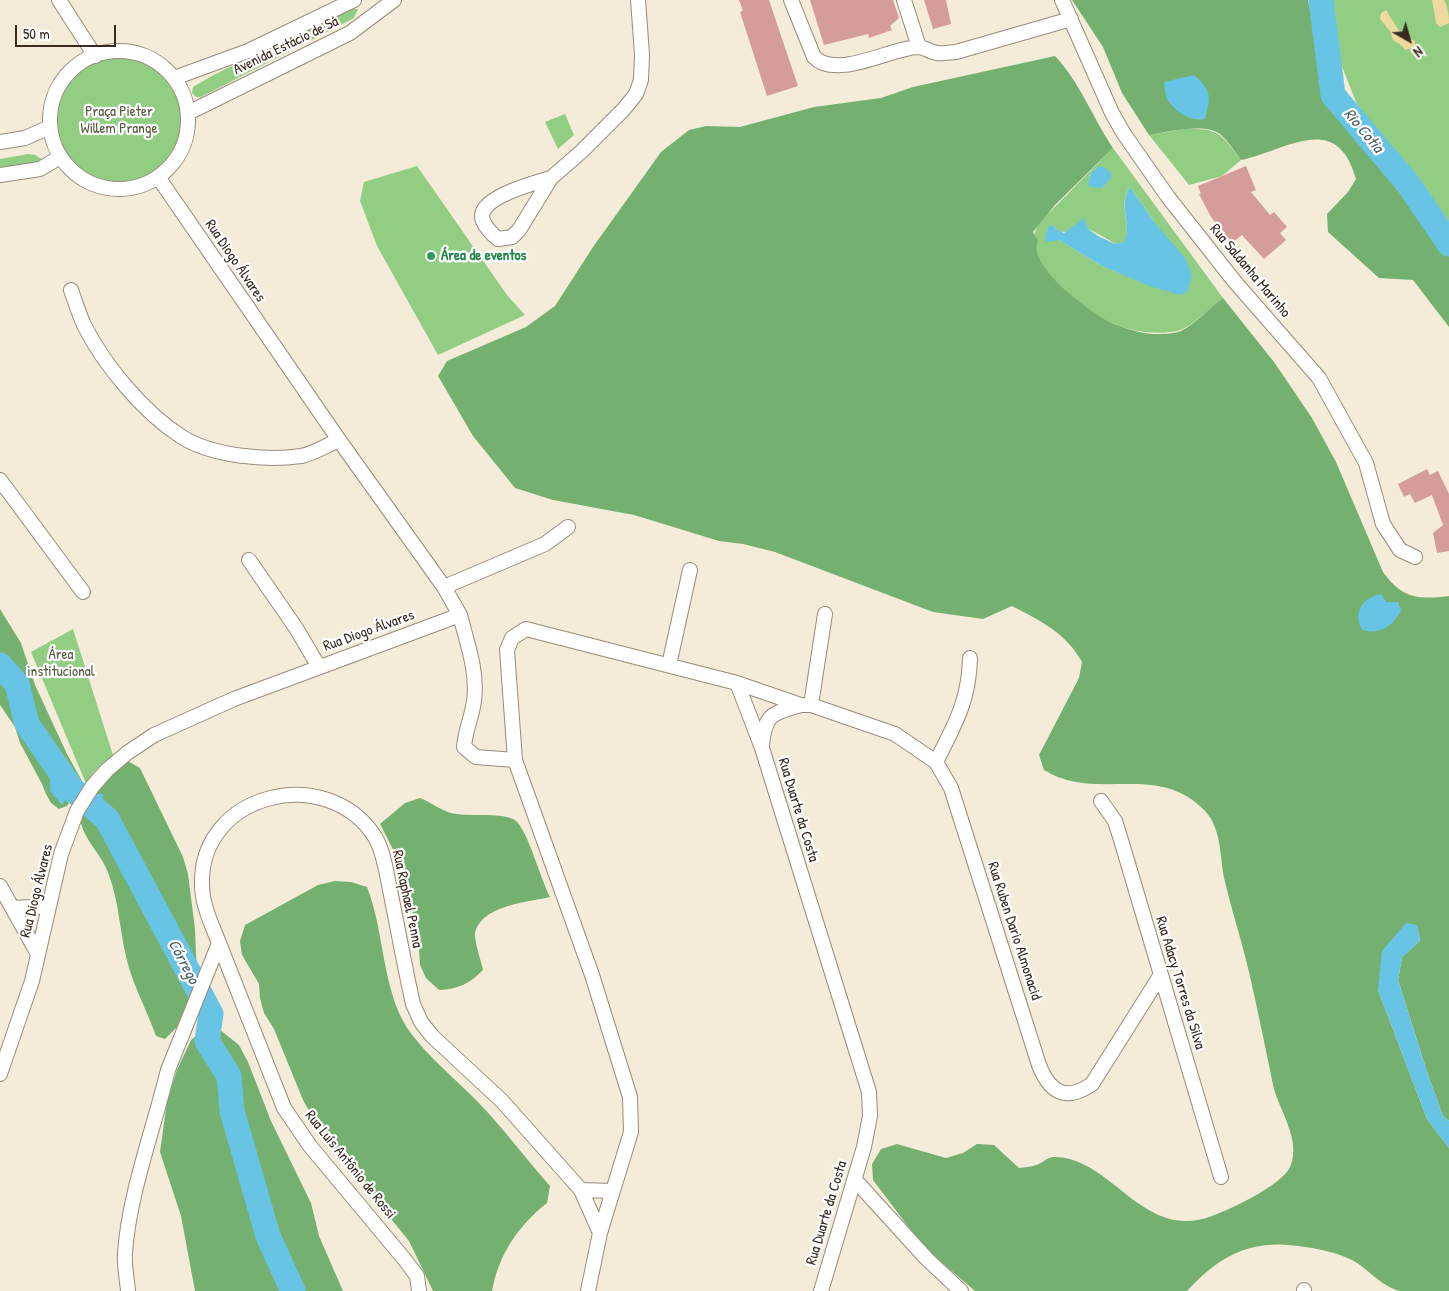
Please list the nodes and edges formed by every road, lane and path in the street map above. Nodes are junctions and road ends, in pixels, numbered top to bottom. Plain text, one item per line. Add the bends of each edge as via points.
1 (59, 0) edge
2 (354, 0) edge
3 (638, 0) edge
4 (791, 0) edge
5 (904, 0) edge
6 (1062, 0) edge
7 (388, 2) edge
8 (1071, 19) junction
9 (919, 47) junction
10 (95, 56) junction
11 (174, 78) junction
12 (188, 113) junction
13 (50, 127) junction
14 (0, 142) edge
15 (60, 157) junction
16 (0, 175) edge
17 (158, 177) junction
18 (551, 178) junction
19 (71, 290) dead end
20 (339, 440) junction
21 (0, 480) edge
22 (568, 527) dead end
23 (1415, 557) dead end
24 (249, 560) dead end
25 (690, 570) dead end
26 (444, 587) junction
27 (84, 592) dead end
28 (825, 614) dead end
29 (460, 615) junction
30 (970, 658) dead end
31 (669, 665) junction
32 (318, 667) junction
33 (737, 683) junction
34 (806, 705) junction
35 (762, 748) junction
36 (515, 760) junction
37 (936, 762) junction
38 (1101, 802) dead end
39 (0, 886) edge
40 (49, 906) junction
41 (13, 908) junction
42 (219, 943) junction
43 (38, 954) junction
44 (1160, 976) junction
45 (0, 1074) edge
46 (1220, 1177) dead end
47 (855, 1180) junction
48 (581, 1190) junction
49 (612, 1191) junction
50 (600, 1233) junction
51 (128, 1291) edge
52 (419, 1291) edge
53 (588, 1291) edge
54 (821, 1291) edge
55 (961, 1291) edge

1 - 10 street
2 - 11 street, Avenida Estácio de Sá via 248,51
3 - 18 street via 642,54 641,80 636,94 581,152
4 - 9 street via 814,56 821,63 830,66 868,60
5 - 9 street
6 - 8 street, Rua Saldanha Marinho
7 - 12 street, Avenida Estácio de Sá via 350,33
8 - 9 street via 956,52 936,53
8 - 23 street, Rua Saldanha Marinho via 1124,134 1168,197 1235,282 1319,378 1366,463 1383,524 1400,550
10 - 11 street via 110,52 140,54
10 - 13 street via 75,67 62,81 53,99
11 - 12 street
12 - 17 street via 184,145 174,163
13 - 14 street via 25,138
13 - 15 street
15 - 16 street via 40,169
15 - 17 street via 78,176 104,188 134,188
17 - 20 street, Rua Diogo Álvares
18 - 18 street via 512,237 498,239 489,230 482,220 482,211 490,202
19 - 20 street via 84,325 123,383 182,438 226,454 261,458 302,456
20 - 26 street, Rua Diogo Álvares
21 - 27 street
22 - 26 street via 545,544
24 - 32 street via 296,628
25 - 31 street
26 - 29 street, Rua Diogo Álvares
28 - 34 street
29 - 32 street, Rua Diogo Álvares
29 - 36 street via 475,682 464,747 476,757
30 - 37 street via 970,683 965,702
31 - 33 street
31 - 36 street via 538,631 519,633 512,638 507,650
32 - 40 street, Rua Diogo Álvares via 234,699 154,735 107,770 77,811 61,854
33 - 34 street, Rua Ruben Dario Almonacid
33 - 35 street, Rua Duarte da Costa
34 - 35 street via 776,712 767,719
34 - 37 street, Rua Ruben Dario Almonacid via 895,734
35 - 47 street, Rua Duarte da Costa via 869,1092 870,1116
36 - 49 street via 592,975 630,1097 632,1132
37 - 44 street, Rua Ruben Dario Almonacid via 951,788 1045,1080 1056,1090 1067,1094 1080,1093 1092,1084
38 - 44 street, Rua Adacy Torres da Silva via 1115,821
39 - 41 street
40 - 41 street
40 - 43 street, Rua Diogo Álvares
41 - 43 street
42 - 48 street, Rua Raphael Penna via 207,913 202,885 205,858 213,838 227,822 245,808 270,796 295,794 323,798 344,807 376,838 385,865 413,1004 421,1022 508,1108
42 - 51 street via 168,1070 149,1141 124,1254
42 - 52 street, Rua Luís Antônio de Rossi via 284,1108 310,1146 417,1276
43 - 45 street, Rua Diogo Álvares
44 - 46 street, Rua Adacy Torres da Silva
47 - 54 street, Rua Duarte da Costa
47 - 55 street via 926,1258
48 - 49 street
48 - 50 street, Rua Raphael Penna
49 - 50 street
50 - 53 street

